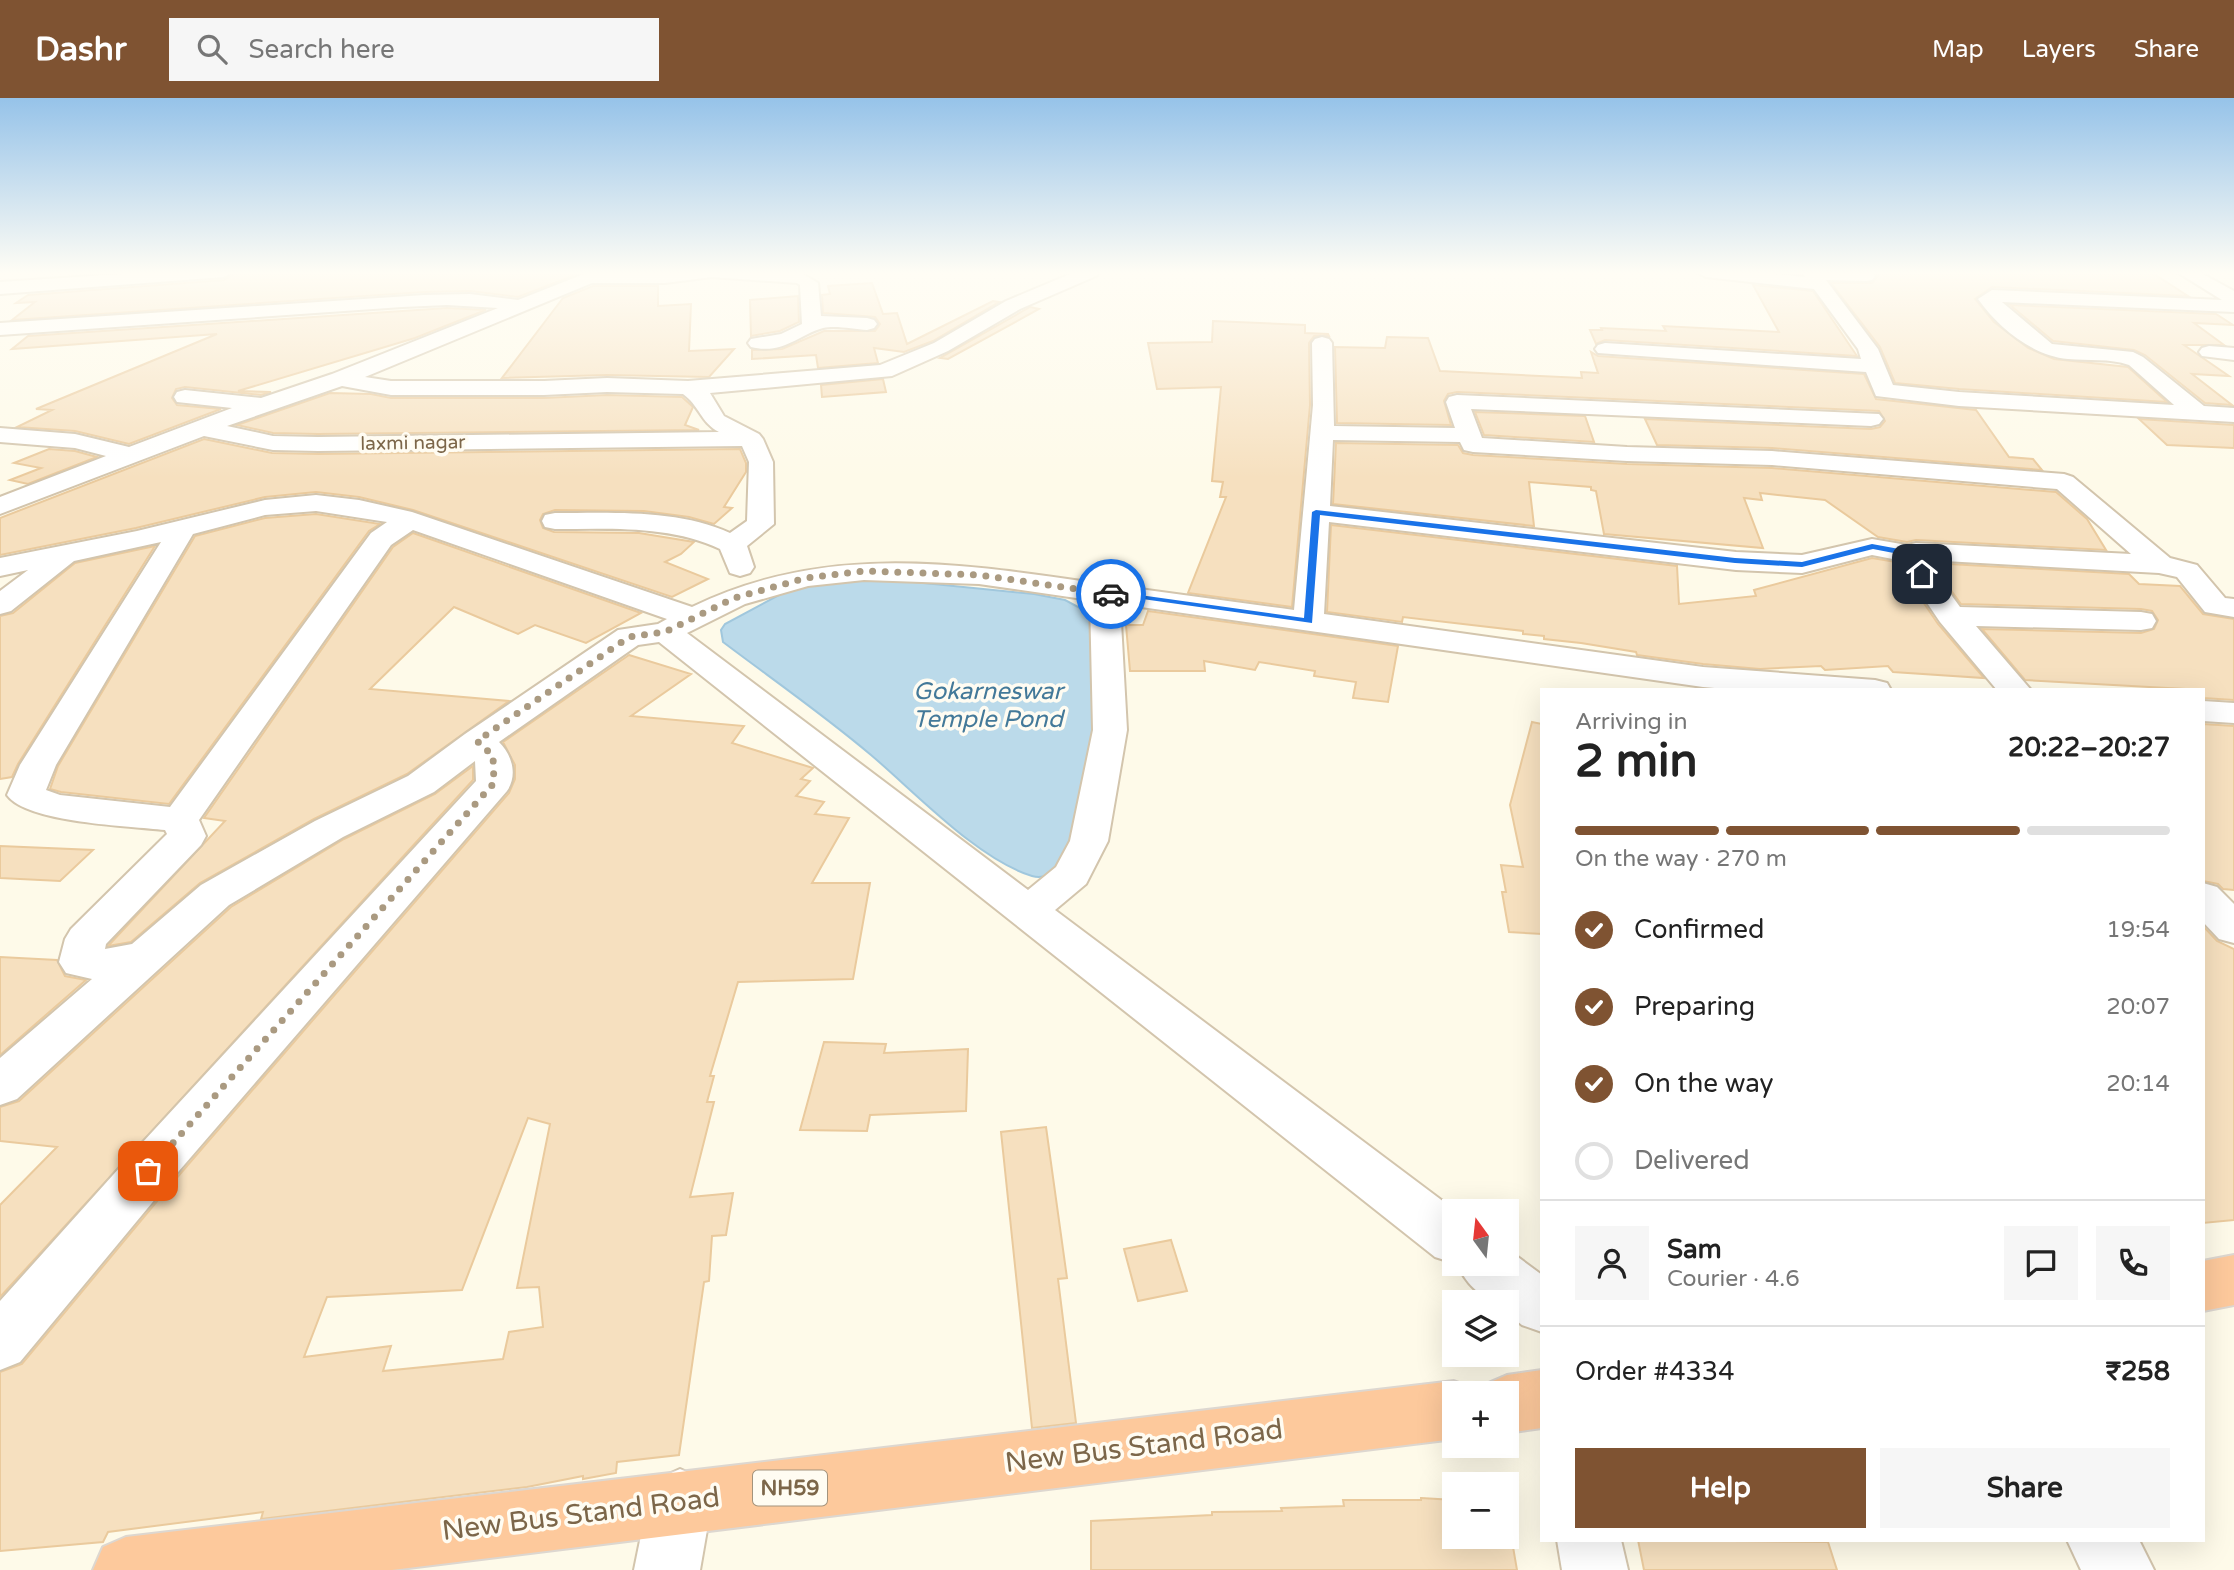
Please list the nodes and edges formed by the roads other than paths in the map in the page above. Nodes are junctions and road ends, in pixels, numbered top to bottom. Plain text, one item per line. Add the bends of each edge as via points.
1 (436, 341) edge
2 (779, 341) edge
3 (954, 341) edge
4 (1862, 341) edge
5 (2036, 341) edge
6 (758, 343) dead end
7 (1322, 343) dead end
8 (1605, 349) dead end
9 (2210, 352) dead end
10 (2234, 354) edge
11 (1875, 366) junction
12 (340, 379) junction
13 (688, 388) junction
14 (185, 397) dead end
15 (264, 404) junction
16 (1748, 413) junction
17 (2198, 413) junction
18 (2234, 415) edge
19 (1871, 419) dead end
20 (206, 429) junction
21 (1322, 433) junction
22 (0, 435) edge
23 (1469, 435) junction
24 (751, 439) junction
25 (134, 456) junction
26 (1772, 458) junction
27 (0, 506) edge
28 (1316, 512) junction
29 (555, 521) dead end
30 (411, 522) junction
31 (183, 529) junction
32 (732, 544) junction
33 (1907, 553) junction
34 (68, 554) junction
35 (2160, 564) junction
36 (0, 567) edge
37 (1105, 593) junction
38 (740, 596) junction
39 (0, 605) edge
40 (2234, 608) edge
41 (1951, 616) junction
42 (1308, 621) junction
43 (2141, 621) dead end
44 (681, 625) junction
45 (1849, 688) edge
46 (2013, 688) edge
47 (2205, 711) edge
48 (2234, 713) edge
49 (477, 741) junction
50 (180, 820) junction
51 (2205, 897) edge
52 (2205, 899) edge
53 (2234, 899) edge
54 (1027, 912) junction
55 (2234, 929) edge
56 (145, 957) junction
57 (0, 1086) edge
58 (1442, 1231) edge
59 (1501, 1276) edge
60 (2234, 1280) edge
61 (2205, 1286) edge
62 (1540, 1305) edge
63 (0, 1343) edge
64 (1540, 1399) edge
65 (1519, 1402) edge
66 (1442, 1411) edge
67 (680, 1501) junction
68 (1589, 1542) edge
69 (2100, 1542) edge
70 (126, 1570) edge
71 (667, 1570) edge
72 (1595, 1570) edge
73 (2121, 1570) edge

1 - 12 street
2 - 6 street
3 - 13 street via 884,371
4 - 11 street
5 - 17 street via 2061,352 2128,357
7 - 21 street
8 - 11 street
9 - 10 street
11 - 17 street via 1884,391
12 - 13 street via 391,387
12 - 15 street
13 - 24 street via 701,396 715,421
14 - 15 street
15 - 20 street
16 - 19 street
16 - 23 street via 1457,402
16 - 26 street
17 - 18 street
20 - 24 street, laxmi nagar via 274,443 318,444
20 - 25 street
21 - 23 street
21 - 28 street
22 - 25 street via 75,441
23 - 26 street via 1473,445 1493,447
24 - 32 street via 761,462 760,524
25 - 27 street
26 - 35 street via 2064,482
28 - 33 street via 1735,561 1802,565 1872,547
28 - 42 street
29 - 32 street via 625,521 717,535
30 - 31 street via 346,505 314,502 262,509
30 - 44 street
30 - 50 street via 381,539
31 - 34 street
31 - 50 street via 38,765 26,795 54,806
32 - 38 street via 741,572
33 - 35 street
33 - 41 street
34 - 36 street
34 - 39 street
35 - 40 street via 2187,571 2216,606
37 - 38 street via 979,575 864,571 806,578
37 - 42 street
37 - 54 street via 1110,730 1089,841 1072,875
38 - 44 street
41 - 43 street
41 - 46 street
42 - 45 street via 1703,677
44 - 49 street via 629,637
44 - 54 street
47 - 48 street
49 - 56 street via 421,784 329,829 215,895
49 - 63 street via 493,756 494,783
50 - 56 street via 187,836 86,939 81,962 103,965
51 - 53 street
52 - 55 street
54 - 58 street
56 - 57 street
59 - 62 street
60 - 61 highway
64 - 65 highway
66 - 67 highway, New Bus Stand Road / NH59
67 - 70 highway, New Bus Stand Road / NH59
67 - 71 street
68 - 72 street
69 - 73 street

